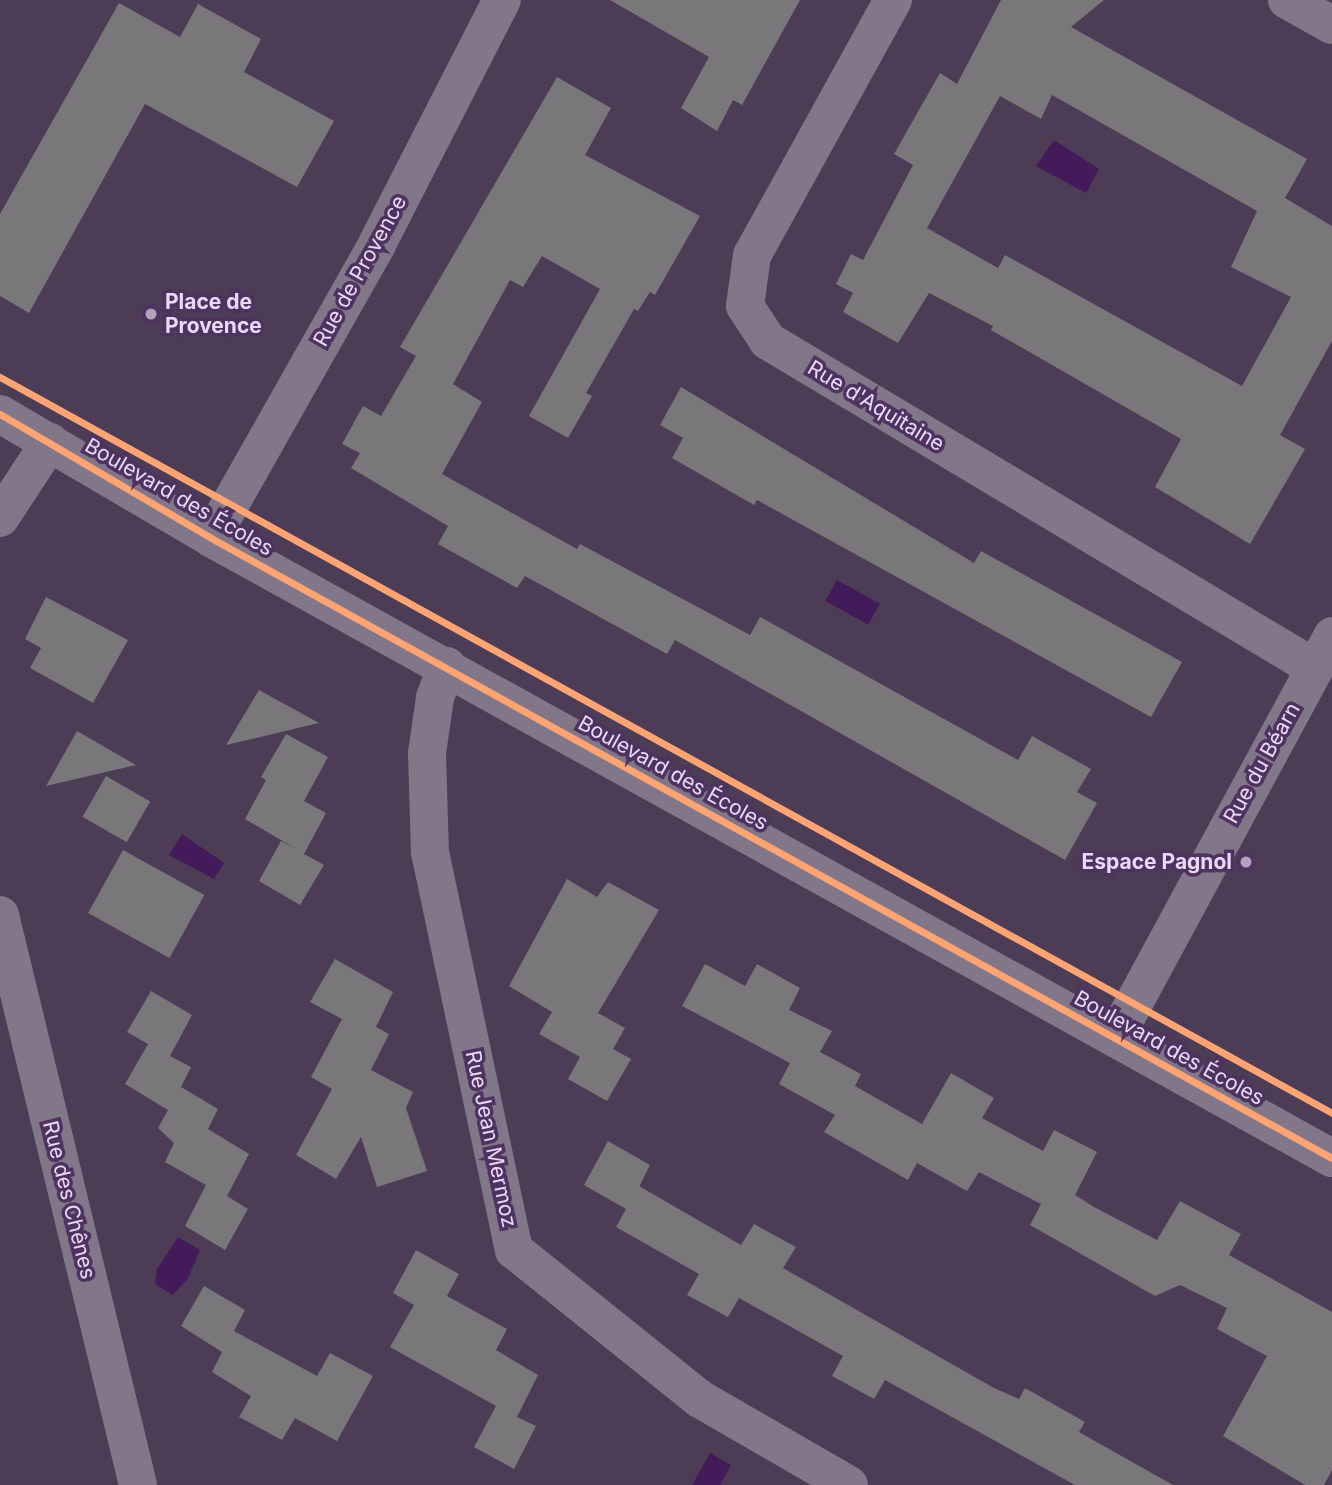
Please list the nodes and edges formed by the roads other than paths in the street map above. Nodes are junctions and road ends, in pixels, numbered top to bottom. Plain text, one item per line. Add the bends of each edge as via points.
1 (502, 0) edge
2 (893, 0) edge
3 (1287, 0) edge
4 (1332, 25) edge
5 (0, 414) edge
6 (50, 442) junction
7 (0, 518) edge
8 (211, 538) junction
9 (1323, 652) edge
10 (447, 666) junction
11 (0, 915) edge
12 (1115, 1038) junction
13 (1332, 1158) edge
14 (138, 1485) edge
15 (849, 1485) edge

1 - 8 street, Rue de Provence via 377,244
2 - 9 street, Rue d'Aquitaine via 752,255 745,306 768,341
3 - 4 street
5 - 6 street, Boulevard des Écoles
6 - 7 street
6 - 8 street, Boulevard des Écoles
8 - 10 street, Boulevard des Écoles
9 - 12 street, Rue du Béarn
10 - 12 street, Boulevard des Écoles
10 - 15 street, Rue Jean Mermoz via 435,698 426,753 430,852 514,1250 700,1399
11 - 14 street, Rue des Chênes
12 - 13 street, Boulevard des Écoles

